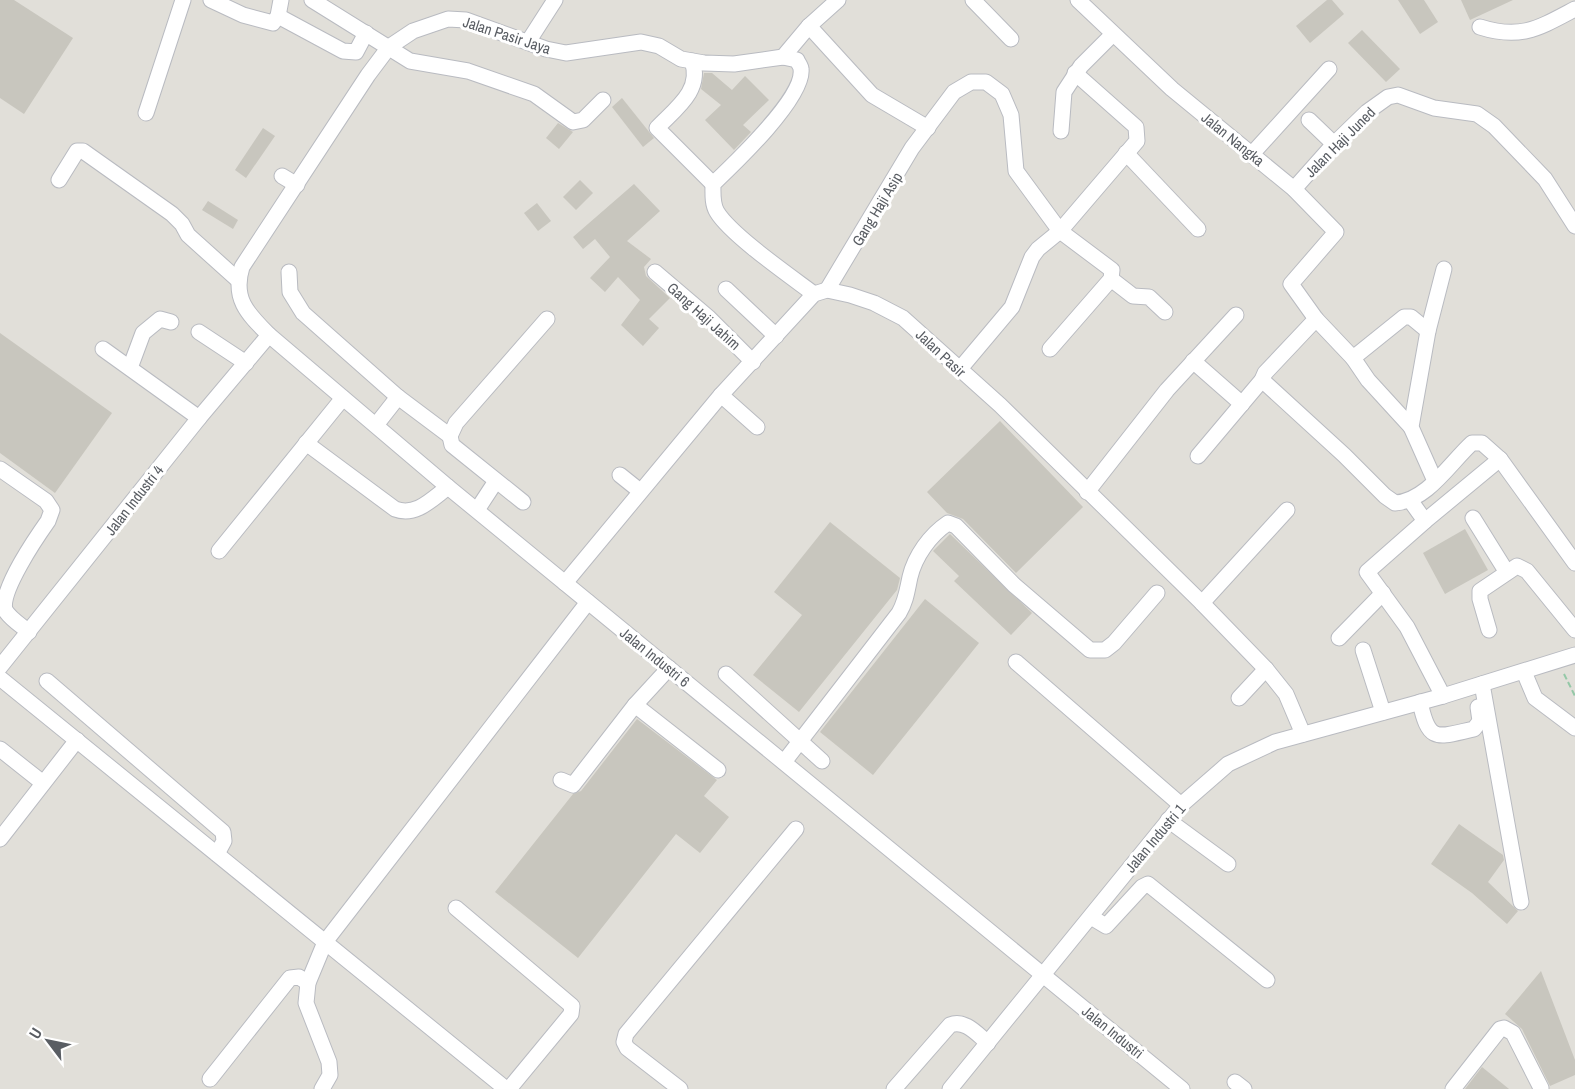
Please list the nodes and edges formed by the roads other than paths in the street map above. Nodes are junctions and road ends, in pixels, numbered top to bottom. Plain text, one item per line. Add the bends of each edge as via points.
1 (183, 0) edge
2 (211, 0) edge
3 (281, 0) edge
4 (312, 0) edge
5 (555, 0) edge
6 (838, 0) edge
7 (973, 0) edge
8 (1078, 0) edge
9 (1575, 9) edge
10 (278, 16) junction
11 (809, 26) junction
12 (1480, 27) dead end
13 (366, 33) junction
14 (1113, 34) junction
15 (1011, 39) dead end
16 (528, 42) junction
17 (389, 47) junction
18 (783, 57) junction
19 (692, 61) junction
20 (1329, 69) dead end
21 (1076, 73) junction
22 (603, 100) dead end
23 (146, 113) dead end
24 (1308, 120) dead end
25 (928, 128) junction
26 (1061, 131) dead end
27 (1334, 144) junction
28 (1126, 153) junction
29 (1251, 155) junction
30 (282, 176) dead end
31 (59, 180) dead end
32 (713, 184) junction
33 (297, 185) junction
34 (1294, 189) junction
35 (1575, 226) edge
36 (1198, 229) dead end
37 (1060, 231) junction
38 (1444, 269) dead end
39 (289, 272) dead end
40 (655, 272) dead end
41 (1111, 279) junction
42 (238, 280) junction
43 (726, 289) dead end
44 (820, 292) junction
45 (1166, 312) dead end
46 (1236, 315) dead end
47 (547, 319) dead end
48 (1316, 319) junction
49 (171, 322) dead end
50 (1428, 331) junction
51 (199, 332) dead end
52 (269, 335) junction
53 (776, 336) junction
54 (103, 349) dead end
55 (1050, 349) dead end
56 (1353, 358) junction
57 (753, 362) junction
58 (1193, 362) junction
59 (246, 363) junction
60 (130, 368) junction
61 (959, 370) junction
62 (1262, 380) junction
63 (721, 395) junction
64 (398, 397) junction
65 (343, 398) junction
66 (1242, 404) junction
67 (199, 418) junction
68 (376, 425) junction
69 (757, 427) dead end
70 (1411, 427) junction
71 (450, 436) junction
72 (306, 442) junction
73 (1198, 456) dead end
74 (1500, 459) junction
75 (0, 469) edge
76 (620, 475) dead end
77 (496, 481) junction
78 (1436, 481) junction
79 (448, 487) junction
80 (640, 491) junction
81 (1087, 492) junction
82 (1410, 500) junction
83 (523, 502) dead end
84 (477, 510) junction
85 (1287, 510) dead end
86 (1473, 518) dead end
87 (1425, 521) junction
88 (219, 551) dead end
89 (1575, 563) edge
90 (1506, 571) junction
91 (566, 583) junction
92 (1157, 593) dead end
93 (1383, 593) junction
94 (588, 602) junction
95 (1202, 603) junction
96 (1489, 630) dead end
97 (1575, 630) edge
98 (29, 632) junction
99 (1339, 638) dead end
100 (1363, 650) dead end
101 (1575, 655) edge
102 (1016, 662) dead end
103 (0, 667) edge
104 (669, 668) junction
105 (1266, 669) junction
106 (1524, 672) junction
107 (726, 674) dead end
108 (0, 678) edge
109 (47, 681) dead end
110 (1479, 685) junction
111 (1443, 696) junction
112 (1239, 698) dead end
113 (1420, 702) junction
114 (635, 705) junction
115 (1383, 712) junction
116 (1575, 728) edge
117 (1303, 734) junction
118 (77, 740) junction
119 (800, 741) junction
120 (0, 749) edge
121 (822, 761) dead end
122 (784, 762) junction
123 (718, 770) dead end
124 (561, 780) dead end
125 (43, 783) junction
126 (1181, 805) junction
127 (1168, 820) junction
128 (796, 830) dead end
129 (0, 839) edge
130 (217, 854) junction
131 (1228, 864) dead end
132 (1521, 902) dead end
133 (456, 908) dead end
134 (1091, 917) junction
135 (325, 942) junction
136 (1043, 975) junction
137 (1267, 980) dead end
138 (308, 983) junction
139 (988, 1043) junction
140 (210, 1079) dead end
141 (1541, 1088) edge
142 (322, 1089) edge
143 (508, 1089) edge
144 (680, 1089) edge
145 (894, 1089) edge
146 (950, 1089) edge
147 (1182, 1089) edge
148 (1453, 1089) edge

1 - 23 street
2 - 10 street via 268,23
3 - 10 street
4 - 13 street
5 - 16 street
6 - 11 street
7 - 15 street
8 - 14 street, Jalan Nangka
9 - 12 street via 1518,34
10 - 13 street via 343,51 356,52
11 - 18 street
11 - 25 street via 872,95
13 - 17 street
14 - 21 street
14 - 29 street, Jalan Nangka
16 - 17 street, Jalan Pasir Jaya via 466,20 448,19 413,31
16 - 19 street, Jalan Pasir Jaya via 566,53 641,42
17 - 22 street via 410,61 468,72 534,94 573,122 583,120
17 - 33 street, Jalan Pasir Jaya
18 - 19 street, Jalan Pasir Jaya via 734,64
18 - 32 street via 797,60 801,69 787,104 754,145
19 - 32 street via 695,77 689,94 657,128
20 - 29 street
21 - 26 street via 1064,92
21 - 28 street via 1136,127 1137,141
24 - 27 street
25 - 37 street, Gang Haji Asip via 954,92 971,82 986,82 1002,94 1011,115 1016,171
25 - 44 street, Gang Haji Asip
27 - 34 street, Jalan Haji Juned
27 - 35 street, Jalan Haji Juned via 1388,97 1398,95 1434,108 1477,114 1494,126 1545,179
28 - 36 street
28 - 37 street
29 - 34 street, Jalan Nangka
30 - 33 street
31 - 42 street via 77,151 83,151 172,214 188,235
32 - 44 street via 717,212 740,235
33 - 42 street, Jalan Pasir Jaya via 242,267
34 - 48 street, Jalan Nangka via 1336,232 1291,284
37 - 41 street, Gang Haji Asip via 1112,270
37 - 61 street via 1032,257 1012,307
38 - 50 street
39 - 64 street via 290,292 303,314
40 - 57 street, Gang Haji Jahim
41 - 45 street via 1133,296 1149,297
41 - 55 street
42 - 52 street via 239,297 246,312
43 - 53 street
44 - 53 street
44 - 61 street, Jalan Pasir via 874,303 903,318
46 - 58 street
47 - 71 street via 456,423
48 - 56 street
48 - 62 street
49 - 60 street via 160,319 143,333
50 - 56 street via 1411,317 1404,317
50 - 70 street
51 - 59 street
52 - 59 street, Jalan Industri 4
52 - 65 street, Jalan Industri 6
53 - 57 street
54 - 60 street
56 - 70 street
57 - 63 street
58 - 66 street
58 - 81 street
59 - 67 street, Jalan Industri 4
60 - 67 street
61 - 81 street, Jalan Pasir
62 - 66 street
62 - 82 street via 1385,496 1395,503
63 - 69 street
63 - 80 street
64 - 68 street
64 - 71 street
65 - 68 street, Jalan Industri 6
65 - 72 street
66 - 73 street
67 - 98 street, Jalan Industri 4
68 - 79 street, Jalan Industri 6
70 - 78 street
71 - 77 street via 452,445
72 - 79 street via 405,513 416,510
72 - 88 street
74 - 78 street via 1482,443 1472,443
74 - 87 street
74 - 89 street
75 - 98 street via 52,510 4,586 4,610
76 - 80 street
77 - 83 street
77 - 84 street
78 - 82 street
79 - 84 street, Jalan Industri 6
80 - 91 street
81 - 95 street, Jalan Pasir
82 - 87 street
84 - 91 street, Jalan Industri 6
85 - 95 street
86 - 90 street
87 - 93 street via 1367,572
90 - 96 street via 1480,591
90 - 97 street via 1517,566 1527,571
91 - 94 street, Jalan Industri 6
92 - 119 street via 1105,651 1090,650 1014,585 956,526 948,523 919,556 899,613
93 - 99 street
93 - 111 street via 1407,627
94 - 104 street, Jalan Industri 6
94 - 135 street
95 - 105 street, Jalan Pasir
98 - 103 street, Jalan Industri 4
100 - 115 street
101 - 106 street, Jalan Industri 1
102 - 126 street
104 - 114 street
104 - 122 street, Jalan Industri 6
105 - 112 street
105 - 117 street, Jalan Pasir via 1286,694
106 - 110 street, Jalan Industri 1
106 - 116 street via 1535,698
107 - 119 street
108 - 118 street
109 - 130 street via 223,832 224,841
110 - 111 street, Jalan Industri 1
110 - 113 street via 1480,721 1474,729 1438,736 1429,732
110 - 132 street
111 - 113 street, Jalan Industri 1
113 - 115 street, Jalan Industri 1
114 - 123 street
114 - 124 street via 573,785
115 - 117 street, Jalan Industri 1
117 - 126 street, Jalan Industri 1 via 1228,764
118 - 125 street
118 - 130 street
119 - 121 street
119 - 122 street
120 - 125 street
122 - 136 street, Jalan Industri 6
125 - 129 street
126 - 127 street, Jalan Industri 1
127 - 131 street
127 - 134 street, Jalan Industri 1
128 - 144 street via 626,1034 627,1048
130 - 135 street
133 - 143 street via 573,1006 571,1014
134 - 136 street, Jalan Industri 1
134 - 137 street via 1106,926 1148,885
135 - 138 street
135 - 143 street
136 - 139 street, Jalan Industri 1
136 - 147 street, Jalan Industri
138 - 140 street via 299,977 290,978
138 - 142 street via 306,1003 329,1062 330,1075
139 - 145 street via 963,1023 950,1025
139 - 146 street, Jalan Industri 1
141 - 148 street via 1513,1033 1504,1028

